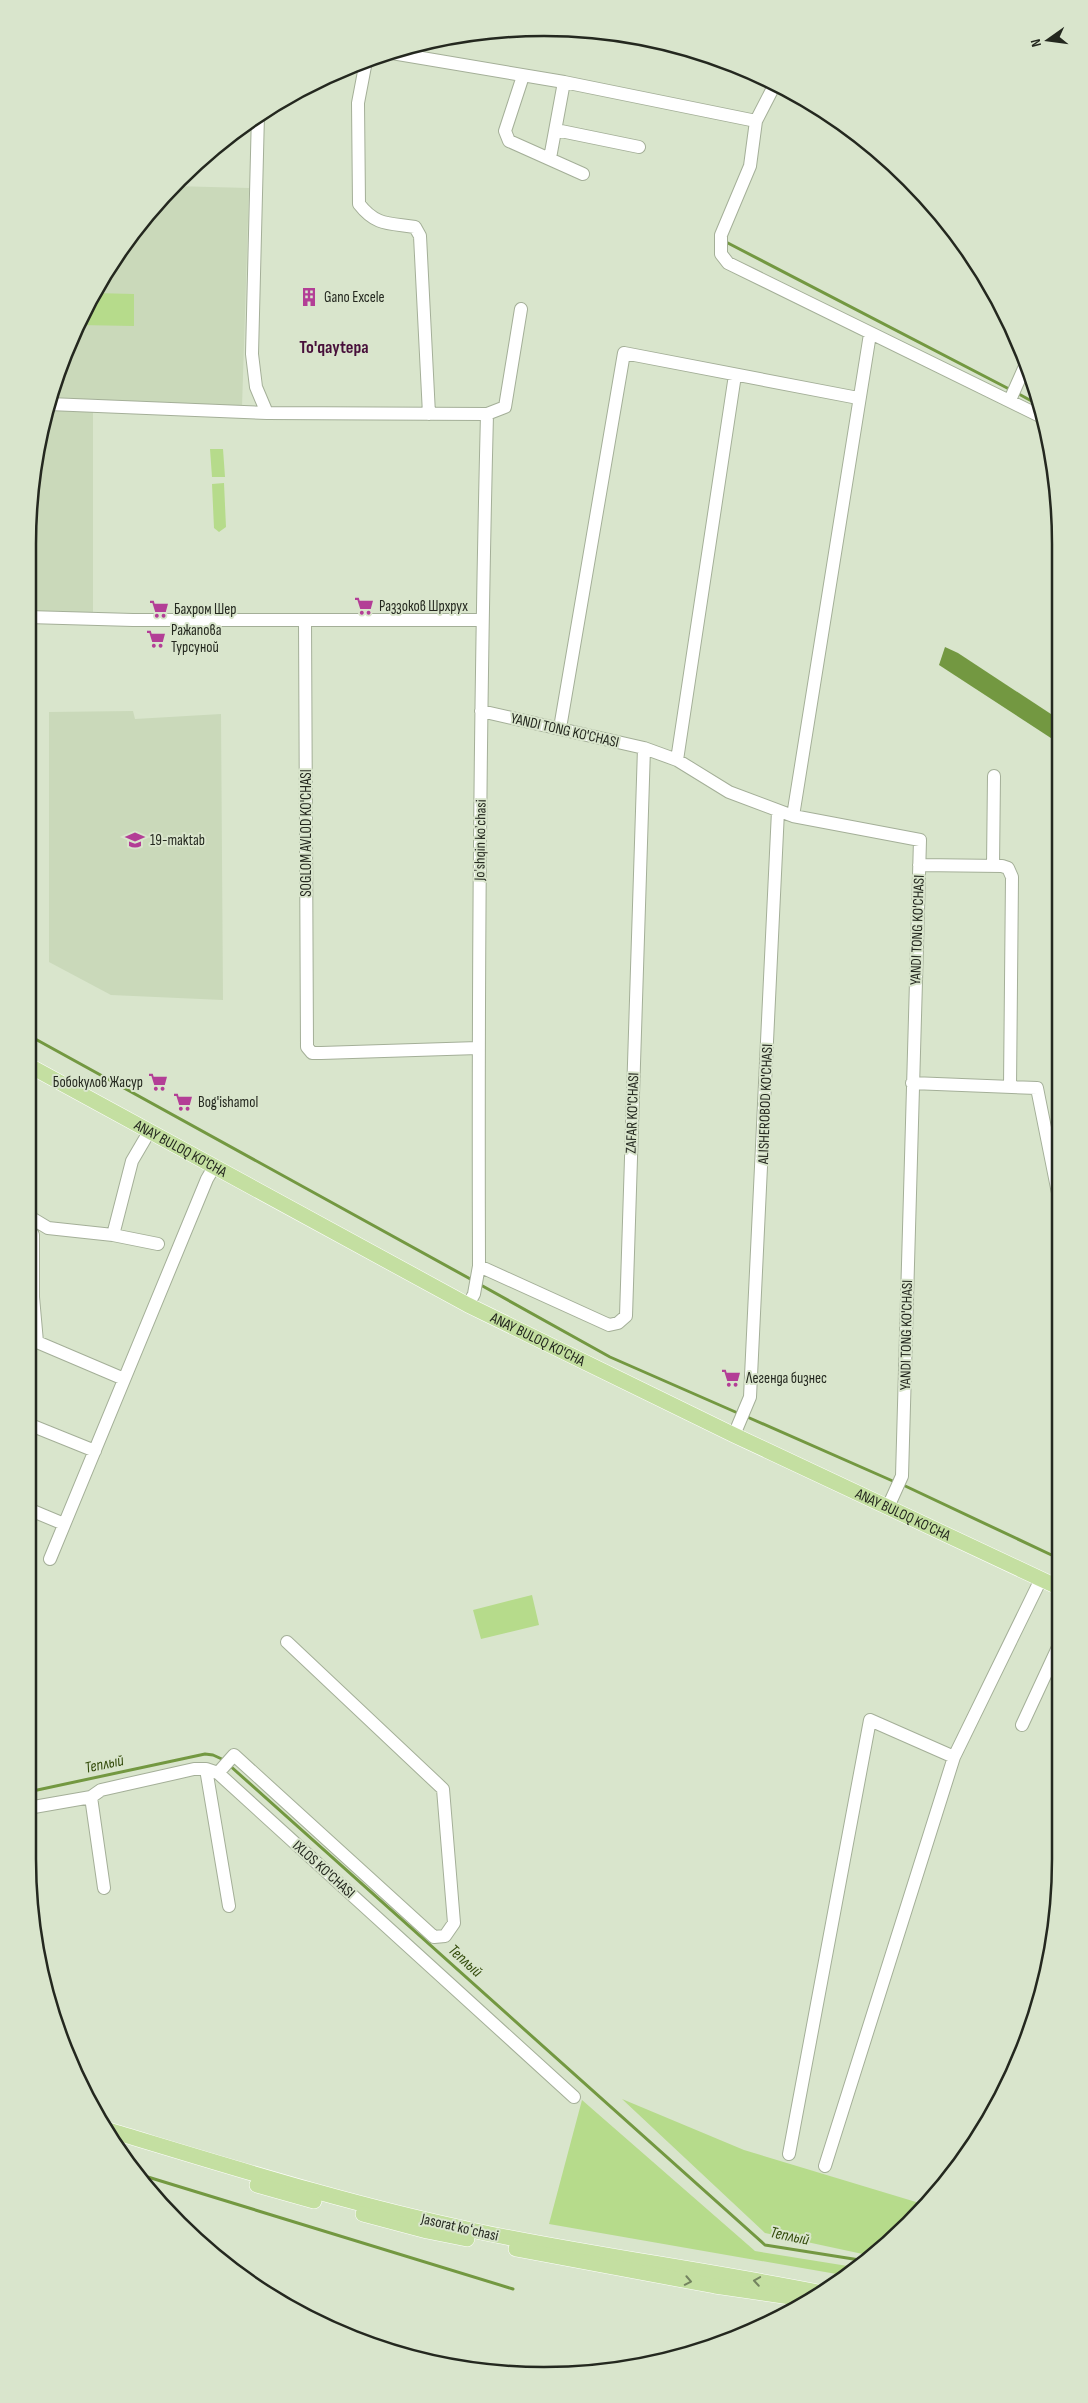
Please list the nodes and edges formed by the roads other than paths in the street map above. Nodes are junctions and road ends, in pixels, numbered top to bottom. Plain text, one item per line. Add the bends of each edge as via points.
1 (407, 56) edge
2 (364, 69) edge
3 (523, 76) junction
4 (564, 82) junction
5 (772, 90) edge
6 (756, 121) junction
7 (258, 125) edge
8 (556, 130) junction
9 (639, 147) dead end
10 (550, 158) junction
11 (583, 174) dead end
12 (521, 309) dead end
13 (870, 334) junction
14 (1022, 373) edge
15 (735, 375) junction
16 (1013, 394) junction
17 (858, 398) junction
18 (56, 404) edge
19 (1033, 411) edge
20 (267, 413) junction
21 (429, 414) junction
22 (488, 414) junction
23 (36, 617) edge
24 (305, 620) junction
25 (482, 620) junction
26 (481, 711) junction
27 (560, 728) junction
28 (644, 748) junction
29 (677, 760) junction
30 (994, 776) dead end
31 (778, 811) junction
32 (793, 816) junction
33 (919, 865) junction
34 (993, 866) junction
35 (478, 1048) junction
36 (36, 1069) edge
37 (912, 1083) junction
38 (1010, 1087) junction
39 (149, 1132) junction
40 (1052, 1163) edge
41 (214, 1167) junction
42 (36, 1221) edge
43 (113, 1234) junction
44 (158, 1244) dead end
45 (479, 1266) junction
46 (471, 1299) junction
47 (36, 1331) edge
48 (124, 1379) junction
49 (36, 1427) edge
50 (736, 1430) junction
51 (95, 1451) junction
52 (890, 1502) junction
53 (36, 1512) edge
54 (64, 1524) junction
55 (50, 1559) dead end
56 (1041, 1579) junction
57 (1052, 1584) edge
58 (287, 1642) dead end
59 (1052, 1660) edge
60 (1022, 1725) dead end
61 (954, 1757) junction
62 (221, 1765) junction
63 (91, 1797) junction
64 (36, 1807) edge
65 (104, 1888) dead end
66 (229, 1906) dead end
67 (574, 2097) dead end
68 (116, 2132) edge
69 (125, 2145) edge
70 (789, 2154) dead end
71 (825, 2166) dead end
72 (810, 2291) edge
73 (799, 2298) edge

1 - 3 street
2 - 21 street via 358,103 359,204 369,217 383,223 415,227 420,236
3 - 4 street
3 - 10 street via 505,130 506,136 509,141
4 - 6 street
4 - 8 street
5 - 6 street
6 - 13 street via 750,166 721,235 721,254 728,263
7 - 20 street via 252,354 256,387
8 - 9 street
8 - 10 street
10 - 11 street
12 - 22 street via 505,407
13 - 16 street
13 - 17 street
14 - 16 street
15 - 17 street
15 - 27 street via 624,353
15 - 29 street
16 - 19 street
17 - 32 street
18 - 20 street
20 - 21 street
21 - 22 street
22 - 25 street, Joʼshqin koʼchasi
23 - 24 street
24 - 25 street
24 - 35 street, SOGLOM AVLOD KO'CHASI via 307,1047 312,1053
25 - 26 street, Joʼshqin koʼchasi
26 - 27 street, YANDI TONG KO'CHASI
26 - 35 street, Joʼshqin koʼchasi
27 - 28 street, YANDI TONG KO'CHASI
28 - 29 street, YANDI TONG KO'CHASI
28 - 45 street, ZAFAR KO'CHASI via 626,1316 610,1325
29 - 31 street, YANDI TONG KO'CHASI via 729,792
30 - 34 street
31 - 32 street, YANDI TONG KO'CHASI
31 - 50 street, ALISHEROBOD KO'CHASI via 750,1397
32 - 33 street, YANDI TONG KO'CHASI via 920,840
33 - 34 street
33 - 37 street, YANDI TONG KO'CHASI
34 - 38 street via 1008,868 1012,876
35 - 45 street, Joʼshqin koʼchasi
36 - 39 main road, ANAY BULOQ KO'CHA
37 - 38 street
37 - 52 street, YANDI TONG KO'CHASI via 902,1481
38 - 40 street via 1037,1088
39 - 41 main road, ANAY BULOQ KO'CHA
39 - 43 street via 132,1161
41 - 46 main road, ANAY BULOQ KO'CHA
41 - 48 street
42 - 43 street via 48,1228
43 - 44 street
45 - 46 street, Joʼshqin koʼchasi
46 - 50 main road, ANAY BULOQ KO'CHA
47 - 48 street via 37,1342
48 - 51 street
49 - 51 street
50 - 52 main road, ANAY BULOQ KO'CHA
51 - 54 street
52 - 56 main road, ANAY BULOQ KO'CHA
53 - 54 street
54 - 55 street
56 - 57 main road, ANAY BULOQ KO'CHA
56 - 61 street
58 - 62 street via 443,1789 454,1923 445,1936 434,1938
59 - 60 street
61 - 70 street via 870,1720
61 - 71 street
62 - 63 street via 101,1790
62 - 66 street
62 - 67 street, IXLOS KO'CHASI
63 - 64 street
63 - 65 street
72 -> 68 main road, Jasorat koʻchasi via 475,2231 328,2195
69 -> 73 main road, Jasorat koʻchasi via 427,2231 561,2259

